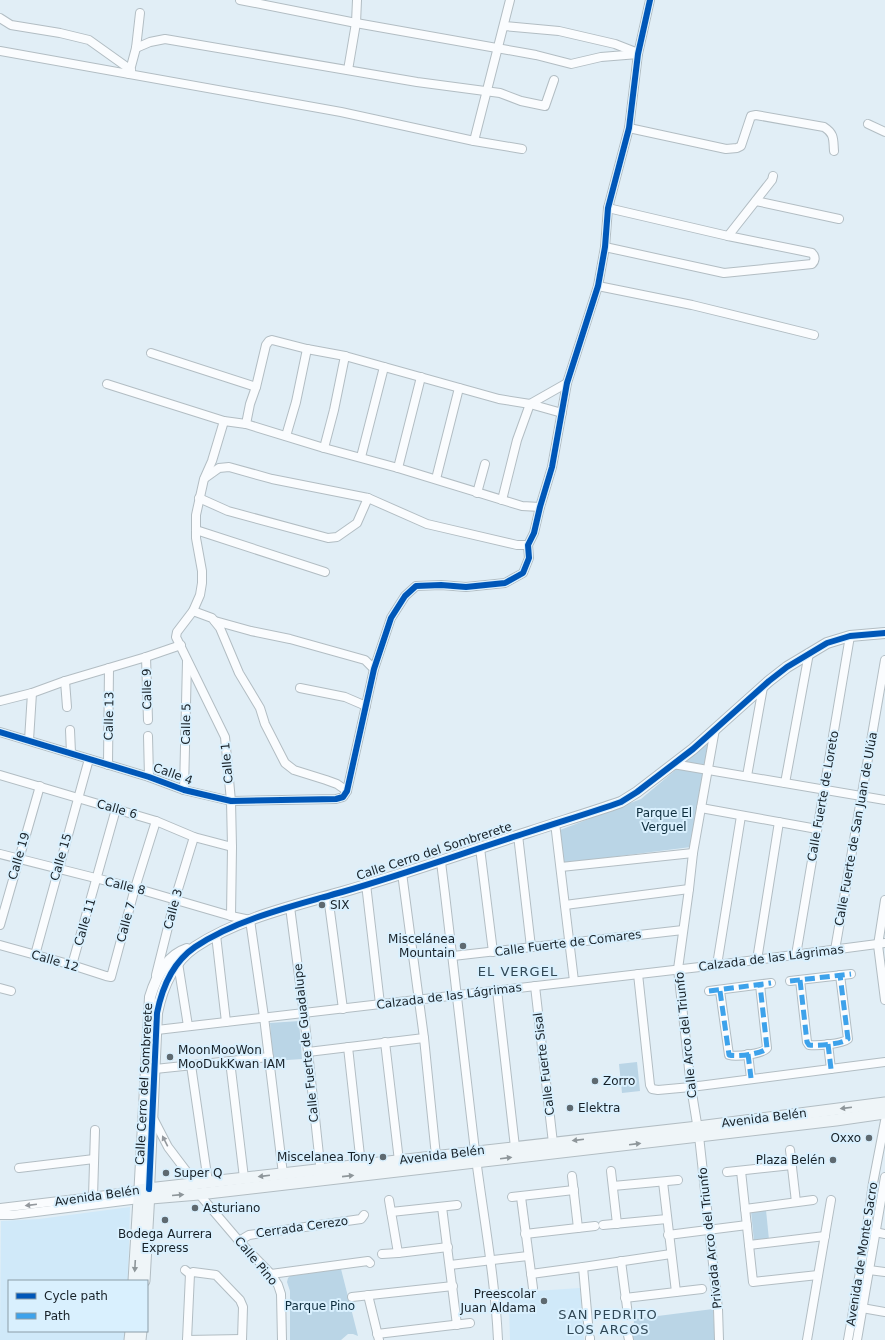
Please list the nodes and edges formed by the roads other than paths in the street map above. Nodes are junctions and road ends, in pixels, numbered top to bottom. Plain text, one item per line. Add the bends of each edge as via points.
1 (240, 0) edge
2 (357, 0) edge
3 (510, 0) edge
4 (650, 0) edge
5 (140, 13) dead end
6 (0, 18) edge
7 (356, 24) junction
8 (504, 26) junction
9 (136, 48) junction
10 (498, 48) junction
11 (0, 51) edge
12 (638, 54) junction
13 (348, 70) junction
14 (130, 73) junction
15 (554, 80) dead end
16 (487, 92) junction
17 (868, 124) dead end
18 (629, 128) junction
19 (885, 132) edge
20 (474, 141) junction
21 (522, 150) dead end
22 (834, 151) dead end
23 (773, 176) dead end
24 (756, 201) junction
25 (608, 208) junction
26 (839, 219) dead end
27 (728, 236) junction
28 (605, 247) junction
29 (598, 286) junction
30 (814, 335) dead end
31 (307, 349) junction
32 (151, 353) dead end
33 (345, 356) junction
34 (384, 367) junction
35 (421, 377) junction
36 (567, 383) junction
37 (107, 384) dead end
38 (256, 387) junction
39 (459, 388) junction
40 (530, 404) junction
41 (562, 413) junction
42 (224, 421) junction
43 (246, 424) junction
44 (286, 436) junction
45 (324, 448) junction
46 (361, 458) junction
47 (485, 464) dead end
48 (398, 468) junction
49 (204, 479) junction
50 (436, 479) junction
51 (477, 493) junction
52 (198, 498) junction
53 (368, 498) junction
54 (502, 500) junction
55 (540, 507) junction
56 (196, 530) junction
57 (528, 545) junction
58 (325, 572) dead end
59 (193, 611) junction
60 (215, 621) junction
61 (885, 633) edge
62 (850, 636) junction
63 (181, 644) junction
64 (809, 653) junction
65 (146, 658) junction
66 (187, 658) junction
67 (885, 660) edge
68 (109, 668) junction
69 (374, 669) junction
70 (65, 681) junction
71 (763, 687) junction
72 (300, 688) dead end
73 (32, 693) junction
74 (0, 701) edge
75 (366, 706) junction
76 (67, 707) dead end
77 (148, 720) dead end
78 (70, 730) dead end
79 (715, 730) junction
80 (0, 732) edge
81 (148, 736) dead end
82 (29, 740) junction
83 (70, 753) junction
84 (89, 759) junction
85 (673, 764) junction
86 (108, 765) junction
87 (708, 770) junction
88 (0, 776) edge
89 (747, 776) junction
90 (149, 777) junction
91 (786, 783) junction
92 (40, 786) junction
93 (184, 790) junction
94 (824, 790) junction
95 (345, 794) junction
96 (861, 796) junction
97 (78, 798) junction
98 (885, 800) edge
99 (230, 802) junction
100 (701, 808) junction
101 (116, 809) junction
102 (741, 816) junction
103 (156, 821) junction
104 (779, 822) junction
105 (555, 823) junction
106 (817, 829) junction
107 (518, 835) junction
108 (194, 838) junction
109 (232, 847) junction
110 (480, 848) junction
111 (693, 852) junction
112 (0, 854) edge
113 (18, 859) junction
114 (441, 862) junction
115 (561, 867) junction
116 (58, 868) junction
117 (402, 874) junction
118 (97, 879) junction
119 (366, 884) junction
120 (135, 888) junction
121 (689, 889) junction
122 (328, 896) junction
123 (175, 899) junction
124 (885, 900) edge
125 (565, 905) junction
126 (290, 907) junction
127 (231, 916) junction
128 (250, 920) junction
129 (0, 925) edge
130 (683, 930) junction
131 (216, 935) junction
132 (570, 943) junction
133 (881, 944) edge
134 (0, 945) edge
135 (195, 947) junction
136 (531, 947) junction
137 (835, 950) junction
138 (493, 952) junction
139 (35, 955) junction
140 (796, 955) junction
141 (453, 956) junction
142 (757, 960) junction
143 (178, 963) junction
144 (72, 965) junction
145 (717, 965) junction
146 (678, 969) junction
147 (638, 974) junction
148 (851, 974) dead end
149 (840, 975) junction
150 (111, 977) joint
151 (800, 980) junction
152 (574, 981) junction
153 (790, 981) dead end
154 (154, 982) junction
155 (771, 983) dead end
156 (760, 985) junction
157 (535, 986) junction
158 (0, 988) edge
159 (497, 990) junction
160 (720, 990) junction
161 (11, 991) dead end
162 (709, 991) dead end
163 (458, 995) junction
164 (419, 1000) junction
165 (885, 1000) edge
166 (380, 1004) junction
167 (343, 1009) junction
168 (304, 1014) junction
169 (264, 1017) junction
170 (226, 1022) junction
171 (188, 1026) junction
172 (157, 1030) junction
173 (424, 1038) junction
174 (385, 1042) junction
175 (828, 1044) junction
176 (348, 1047) junction
177 (308, 1052) junction
178 (748, 1054) junction
179 (268, 1057) junction
180 (230, 1061) junction
181 (885, 1062) edge
182 (190, 1065) junction
183 (155, 1069) junction
184 (831, 1069) junction
185 (751, 1078) junction
186 (691, 1087) junction
187 (885, 1103) edge
188 (885, 1113) edge
189 (152, 1116) junction
190 (885, 1121) edge
191 (95, 1130) dead end
192 (698, 1131) junction
193 (553, 1143) junction
194 (515, 1147) junction
195 (790, 1150) dead end
196 (436, 1156) junction
197 (476, 1157) junction
198 (94, 1159) junction
199 (399, 1160) junction
200 (361, 1165) junction
201 (792, 1165) junction
202 (19, 1168) dead end
203 (611, 1171) dead end
204 (741, 1171) junction
205 (727, 1172) dead end
206 (283, 1174) junction
207 (321, 1174) junction
208 (572, 1176) dead end
209 (885, 1176) edge
210 (244, 1178) junction
211 (678, 1180) dead end
212 (208, 1182) junction
213 (663, 1182) junction
214 (613, 1186) junction
215 (198, 1189) junction
216 (574, 1190) junction
217 (884, 1191) edge
218 (144, 1194) junction
219 (93, 1197) junction
220 (521, 1197) junction
221 (512, 1198) dead end
222 (389, 1200) dead end
223 (813, 1200) dead end
224 (831, 1200) dead end
225 (796, 1202) junction
226 (457, 1205) dead end
227 (442, 1207) junction
228 (0, 1208) edge
229 (745, 1209) junction
230 (391, 1212) junction
231 (364, 1215) dead end
232 (0, 1216) edge
233 (667, 1219) junction
234 (617, 1224) junction
235 (747, 1226) junction
236 (578, 1228) junction
237 (709, 1231) junction
238 (876, 1232) junction
239 (525, 1234) junction
240 (885, 1234) edge
241 (668, 1235) junction
242 (825, 1236) junction
243 (239, 1241) junction
244 (749, 1245) junction
245 (448, 1247) junction
246 (398, 1253) junction
247 (382, 1254) dead end
248 (671, 1254) junction
249 (528, 1256) junction
250 (489, 1260) junction
251 (621, 1262) junction
252 (370, 1264) dead end
253 (450, 1265) junction
254 (583, 1267) junction
255 (869, 1270) junction
256 (885, 1272) edge
257 (271, 1274) junction
258 (531, 1274) junction
259 (818, 1275) junction
260 (134, 1280) edge
261 (144, 1280) edge
262 (453, 1286) junction
263 (533, 1288) dead end
264 (702, 1289) dead end
265 (676, 1292) junction
266 (368, 1295) junction
267 (352, 1297) dead end
268 (625, 1298) junction
269 (862, 1308) junction
270 (885, 1312) edge
271 (628, 1315) dead end
272 (470, 1323) dead end
273 (588, 1323) dead end
274 (457, 1325) junction
275 (378, 1337) edge
276 (187, 1340) edge
277 (242, 1340) edge
278 (282, 1340) edge
279 (498, 1340) edge
280 (719, 1340) edge
281 (807, 1340) edge
282 (848, 1340) edge
283 (857, 1340) edge

1 - 7 street
2 - 7 street
3 - 8 street
4 - 12 street
5 - 9 street
6 - 14 street via 11,25 90,40
7 - 10 street
7 - 13 street
8 - 10 street
8 - 12 street via 559,31 615,44
9 - 13 street via 165,39
9 - 14 street
10 - 12 street via 571,64 600,57
10 - 16 street
11 - 14 street
12 - 18 street
13 - 16 street
14 - 20 street via 342,112
15 - 16 street via 546,106 500,93
16 - 20 street
17 - 19 street
18 - 22 street via 726,148 737,148 741,146 751,116 756,115 824,127 833,136
18 - 25 street
20 - 21 street
23 - 24 street
24 - 26 street
24 - 27 street
25 - 27 street
25 - 28 street
27 - 28 street via 812,253 814,262 724,274
28 - 29 street
29 - 30 street via 692,305
29 - 36 street
31 - 33 street
31 - 38 street via 269,341
31 - 44 street
32 - 38 street
33 - 34 street
33 - 45 street
34 - 35 street
34 - 46 street
35 - 39 street
35 - 48 street
36 - 40 street
36 - 41 street
37 - 42 street
38 - 43 street
39 - 40 street
39 - 50 street
40 - 41 street
40 - 54 street via 517,440
41 - 55 street via 552,467
42 - 43 street
42 - 49 street
43 - 44 street
44 - 45 street
45 - 46 street
46 - 48 street
47 - 51 street
48 - 50 street
49 - 52 street
49 - 53 street via 219,468 229,467 272,479
50 - 51 street
51 - 54 street
52 - 53 street via 228,511 328,538 337,537 357,523
52 - 56 street
53 - 57 street via 427,524
54 - 55 street via 522,506
55 - 57 street via 534,533
56 - 58 street
56 - 59 street via 202,583
57 - 69 street via 529,558 523,573 505,583 466,587 416,586 405,596 391,618
59 - 60 street
59 - 63 street via 177,632 176,636
60 - 69 street via 365,660
60 - 95 street via 239,673 260,708 284,763 294,770 337,784
61 - 62 street, Calle Cerro del Sombrerete
62 - 64 street, Calle Cerro del Sombrerete via 827,643
62 - 94 street, Calle Fuerte de Loreto
63 - 65 street
63 - 66 street, Calle 1
64 - 71 street, Calle Cerro del Sombrerete
64 - 91 street
65 - 68 street
65 - 77 street, Calle 9
66 - 93 street, Calle 5
66 - 99 street, Calle 1 via 225,736
67 - 96 street, Calle Fuerte de San Juan de Ulúa
68 - 70 street
68 - 86 street, Calle 13
69 - 75 street
70 - 73 street
70 - 76 street
71 - 79 street, Calle Cerro del Sombrerete
71 - 89 street
72 - 75 street via 345,697
73 - 74 street
73 - 82 street
75 - 95 street
78 - 83 street
79 - 85 street, Calle Cerro del Sombrerete
79 - 87 street, Calle Arco del Triunfo
80 - 82 street, Calle 4
81 - 90 street
82 - 83 street, Calle 4
83 - 84 street, Calle 4
84 - 86 street, Calle 4
84 - 97 street, Calle 15
85 - 87 street
85 - 105 street, Calle Cerro del Sombrerete via 621,802
86 - 90 street, Calle 4
87 - 89 street
87 - 100 street, Calle Arco del Triunfo
88 - 92 street, Calle 6
89 - 91 street
90 - 93 street, Calle 4
91 - 94 street
92 - 97 street, Calle 6
92 - 113 street, Calle 19
93 - 99 street, Calle 4
94 - 96 street
94 - 106 street, Calle Fuerte de Loreto
95 - 99 street, Calle 4 via 336,799
96 - 98 street
96 - 137 street, Calle Fuerte de San Juan de Ulúa
97 - 101 street, Calle 6
97 - 116 street, Calle 15
99 - 109 street, Calle 1
100 - 102 street
100 - 111 street, Calle Arco del Triunfo
101 - 103 street, Calle 6
101 - 118 street, Calle 11
102 - 104 street
102 - 145 street
103 - 108 street, Calle 6
103 - 120 street, Calle 7
104 - 106 street
104 - 142 street
105 - 107 street, Calle Cerro del Sombrerete
105 - 115 street
106 - 140 street, Calle Fuerte de Loreto
107 - 110 street, Calle Cerro del Sombrerete
107 - 136 street
108 - 109 street, Calle 6
108 - 123 street, Calle 3
109 - 127 street, Calle 1
110 - 114 street, Calle Cerro del Sombrerete
110 - 138 street
111 - 115 street
111 - 121 street, Calle Arco del Triunfo
112 - 113 street, Calle 8
113 - 116 street, Calle 8
113 - 129 street, Calle 19
114 - 117 street, Calle Cerro del Sombrerete
114 - 141 street
115 - 125 street
116 - 118 street, Calle 8
116 - 139 street, Calle 15
117 - 119 street, Calle Cerro del Sombrerete
117 - 164 street
118 - 120 street, Calle 8
118 - 144 street, Calle 11
119 - 122 street, Calle Cerro del Sombrerete
119 - 166 street
120 - 123 street, Calle 8
120 - 150 street, Calle 7
121 - 125 street
121 - 130 street, Calle Arco del Triunfo
122 - 126 street, Calle Cerro del Sombrerete
122 - 167 street
123 - 127 street, Calle 8
123 - 154 street, Calle 3
124 - 133 street
125 - 132 street
126 - 128 street, Calle Cerro del Sombrerete
126 - 168 street, Calle Fuerte de Guadalupe
127 - 128 street, Calle 8
128 - 131 street, Calle Cerro del Sombrerete
128 - 169 street
130 - 132 street, Calle Fuerte de Comares
130 - 146 street, Calle Arco del Triunfo
131 - 135 street, Calle Cerro del Sombrerete
131 - 170 street
132 - 136 street, Calle Fuerte de Comares
132 - 152 street
133 - 137 street, Calzada de las Lágrimas
133 - 165 street
134 - 139 street, Calle 12
135 - 143 street, Calle Cerro del Sombrerete
135 - 154 street, Calle Cerro del Sombrerete via 175,956 162,968
136 - 138 street, Calle Fuerte de Comares
137 - 140 street, Calzada de las Lágrimas
138 - 141 street, Calle Fuerte de Comares
139 - 144 street, Calle 12
140 - 142 street, Calzada de las Lágrimas
141 - 163 street
142 - 145 street, Calzada de las Lágrimas
143 - 171 street
143 - 172 street, Calle Cerro del Sombrerete via 160,997
144 - 150 street, Calle 12
145 - 146 street, Calzada de las Lágrimas
146 - 147 street, Calzada de las Lágrimas
146 - 186 street, Calle Arco del Triunfo
147 - 152 street, Calzada de las Lágrimas
147 - 186 street via 652,1090
148 - 149 street
149 - 151 street
149 - 175 street via 848,1039
151 - 153 street
151 - 175 street via 808,1044
152 - 157 street, Calzada de las Lágrimas
154 - 218 street, Calle Cerro del Sombrerete via 147,1028
155 - 156 street
156 - 160 street
156 - 178 street via 767,1048
157 - 159 street, Calzada de las Lágrimas
157 - 193 street, Calle Fuerte Sisal
158 - 161 street
159 - 163 street, Calzada de las Lágrimas
159 - 194 street
160 - 162 street
160 - 178 street via 729,1055
163 - 164 street, Calzada de las Lágrimas
163 - 197 street
164 - 166 street, Calzada de las Lágrimas
164 - 173 street
166 - 167 street, Calzada de las Lágrimas
167 - 168 street, Calzada de las Lágrimas
168 - 169 street, Calzada de las Lágrimas
168 - 177 street, Calle Fuerte de Guadalupe
169 - 170 street, Calzada de las Lágrimas
169 - 179 street
170 - 171 street, Calzada de las Lágrimas
171 - 172 street, Calzada de las Lágrimas
172 - 183 street, Calle Cerro del Sombrerete
173 - 174 street
173 - 196 street
174 - 176 street
174 - 199 street
175 - 184 street
176 - 177 street
176 - 200 street
177 - 207 street, Calle Fuerte de Guadalupe
178 - 185 street
179 - 180 street
179 - 206 street
180 - 182 street
180 - 210 street
181 - 184 street
182 - 183 street
182 - 212 street
183 - 189 street, Calle Cerro del Sombrerete
184 - 185 street
185 - 186 street
186 - 192 street, Calle Arco del Triunfo
187 -> 192 main road, Avenida Belén
188 - 192 main road, Avenida Belén via 836,1120
215 -> 189 street, Calle Pino via 168,1147
189 - 218 street, Calle Cerro del Sombrerete
190 - 282 street, Avenida de Monte Sacro
191 - 198 street
192 -> 193 main road, Avenida Belén
197 -> 192 main road, Avenida Belén
192 - 237 street, Privada Arco del Triunfo
193 - 194 main road, Avenida Belén
194 - 197 main road, Avenida Belén
195 - 201 street
196 - 197 main road, Avenida Belén
196 - 199 main road, Avenida Belén
207 -> 197 main road, Avenida Belén
197 - 250 street
198 - 202 street
198 - 219 street
199 - 200 main road, Avenida Belén
200 - 207 main road, Avenida Belén
201 - 204 street
201 - 225 street
203 - 214 street
204 - 205 street
204 - 229 street
206 - 207 main road, Avenida Belén
206 -> 210 main road, Avenida Belén
207 - 215 main road, Avenida Belén
208 - 216 street
209 - 217 street, Avenida de Monte Sacro
210 - 212 main road, Avenida Belén
211 - 213 street
212 - 215 main road, Avenida Belén
213 - 214 street
213 - 233 street
214 - 234 street
215 - 218 main road, Avenida Belén
215 - 243 street, Calle Pino
216 - 220 street
216 - 236 street
217 - 238 street, Avenida de Monte Sacro
218 - 219 street, Avenida Belén
218 - 232 street, Avenida Belén
218 -> 260 main road, Calle Cerro del Sombrerete
218 - 261 main road, Calle Cerro del Sombrerete
219 -> 228 street, Avenida Belén
220 - 221 street
220 - 239 street
222 - 230 street
223 - 225 street
224 - 242 street
225 - 229 street
226 - 227 street
227 - 230 street
227 - 245 street
229 - 235 street
230 - 246 street
231 - 243 street, Cerrada Cerezo via 361,1219 249,1235
233 - 234 street
233 - 241 street
234 - 236 street
235 - 237 street
235 - 244 street
236 - 239 street
237 - 241 street
237 - 280 street, Privada Arco del Triunfo
238 - 240 street
238 - 255 street, Avenida de Monte Sacro
239 - 249 street
241 - 248 street
242 - 244 street
242 - 259 street
243 - 257 street, Calle Pino
244 - 259 street via 753,1282
245 - 246 street
245 - 253 street
246 - 247 street
248 - 251 street
248 - 265 street
249 - 250 street
249 - 258 street
250 - 253 street
250 - 279 street
251 - 254 street
251 - 268 street
252 - 257 street via 368,1261
253 - 262 street
254 - 258 street
254 - 273 street
255 - 256 street
255 - 269 street, Avenida de Monte Sacro
257 - 278 street, Calle Pino via 281,1294
258 - 263 street
259 - 281 street
262 - 266 street
262 - 274 street
264 - 265 street
265 - 268 street
266 - 267 street
266 - 275 street
268 - 271 street
269 - 270 street
269 - 283 street, Avenida de Monte Sacro
272 - 274 street
274 - 275 street
276 - 277 street
276 - 277 street via 187,1272 193,1272 216,1275 240,1300 243,1307

